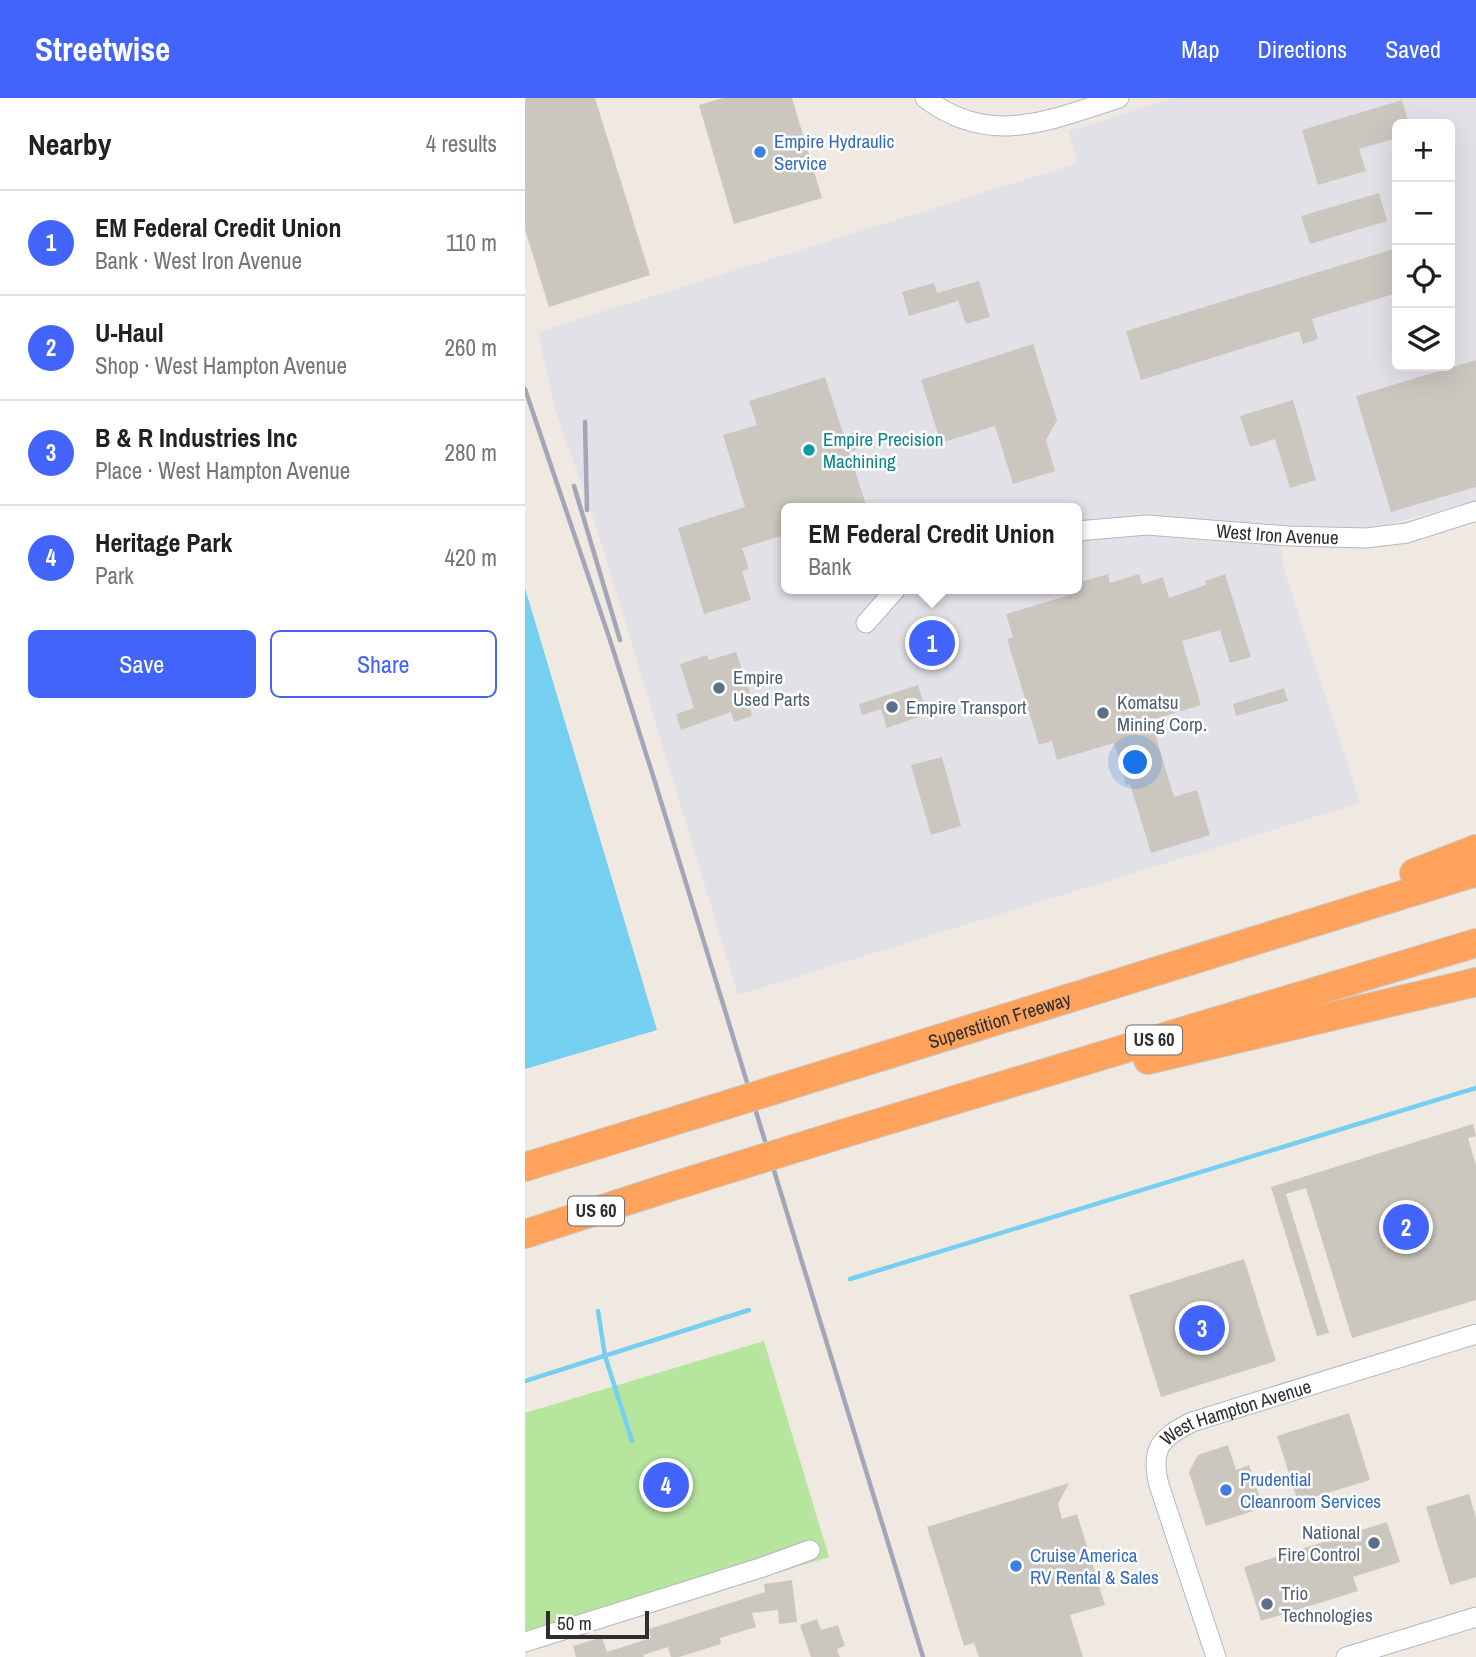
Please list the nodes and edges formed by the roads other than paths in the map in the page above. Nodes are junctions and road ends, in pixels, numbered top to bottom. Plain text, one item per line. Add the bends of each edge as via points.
1 (925, 98) edge
2 (1119, 98) edge
3 (1476, 511) edge
4 (1082, 531) edge
5 (892, 594) edge
6 (866, 623) dead end
7 (1476, 849) edge
8 (1476, 872) edge
9 (1476, 943) edge
10 (1189, 959) junction
11 (1476, 982) edge
12 (832, 1137) junction
13 (525, 1167) edge
14 (525, 1234) edge
15 (1476, 1334) edge
16 (810, 1550) dead end
17 (1476, 1617) edge
18 (525, 1642) edge
19 (1216, 1657) edge
20 (1346, 1657) edge

1 - 2 street via 942,112 972,123 1014,127
3 - 4 street, West Iron Avenue via 1406,533 1366,538 1147,525
5 - 6 street
7 - 10 highway
8 - 10 highway, Superstition Freeway
9 - 12 highway, US 60
10 - 13 highway, Superstition Freeway, bridge
11 - 12 highway
12 - 14 highway, US 60, bridge
15 - 19 street, West Hampton Avenue via 1192,1422 1159,1444 1154,1466 1159,1485
16 - 18 street
17 - 20 street

